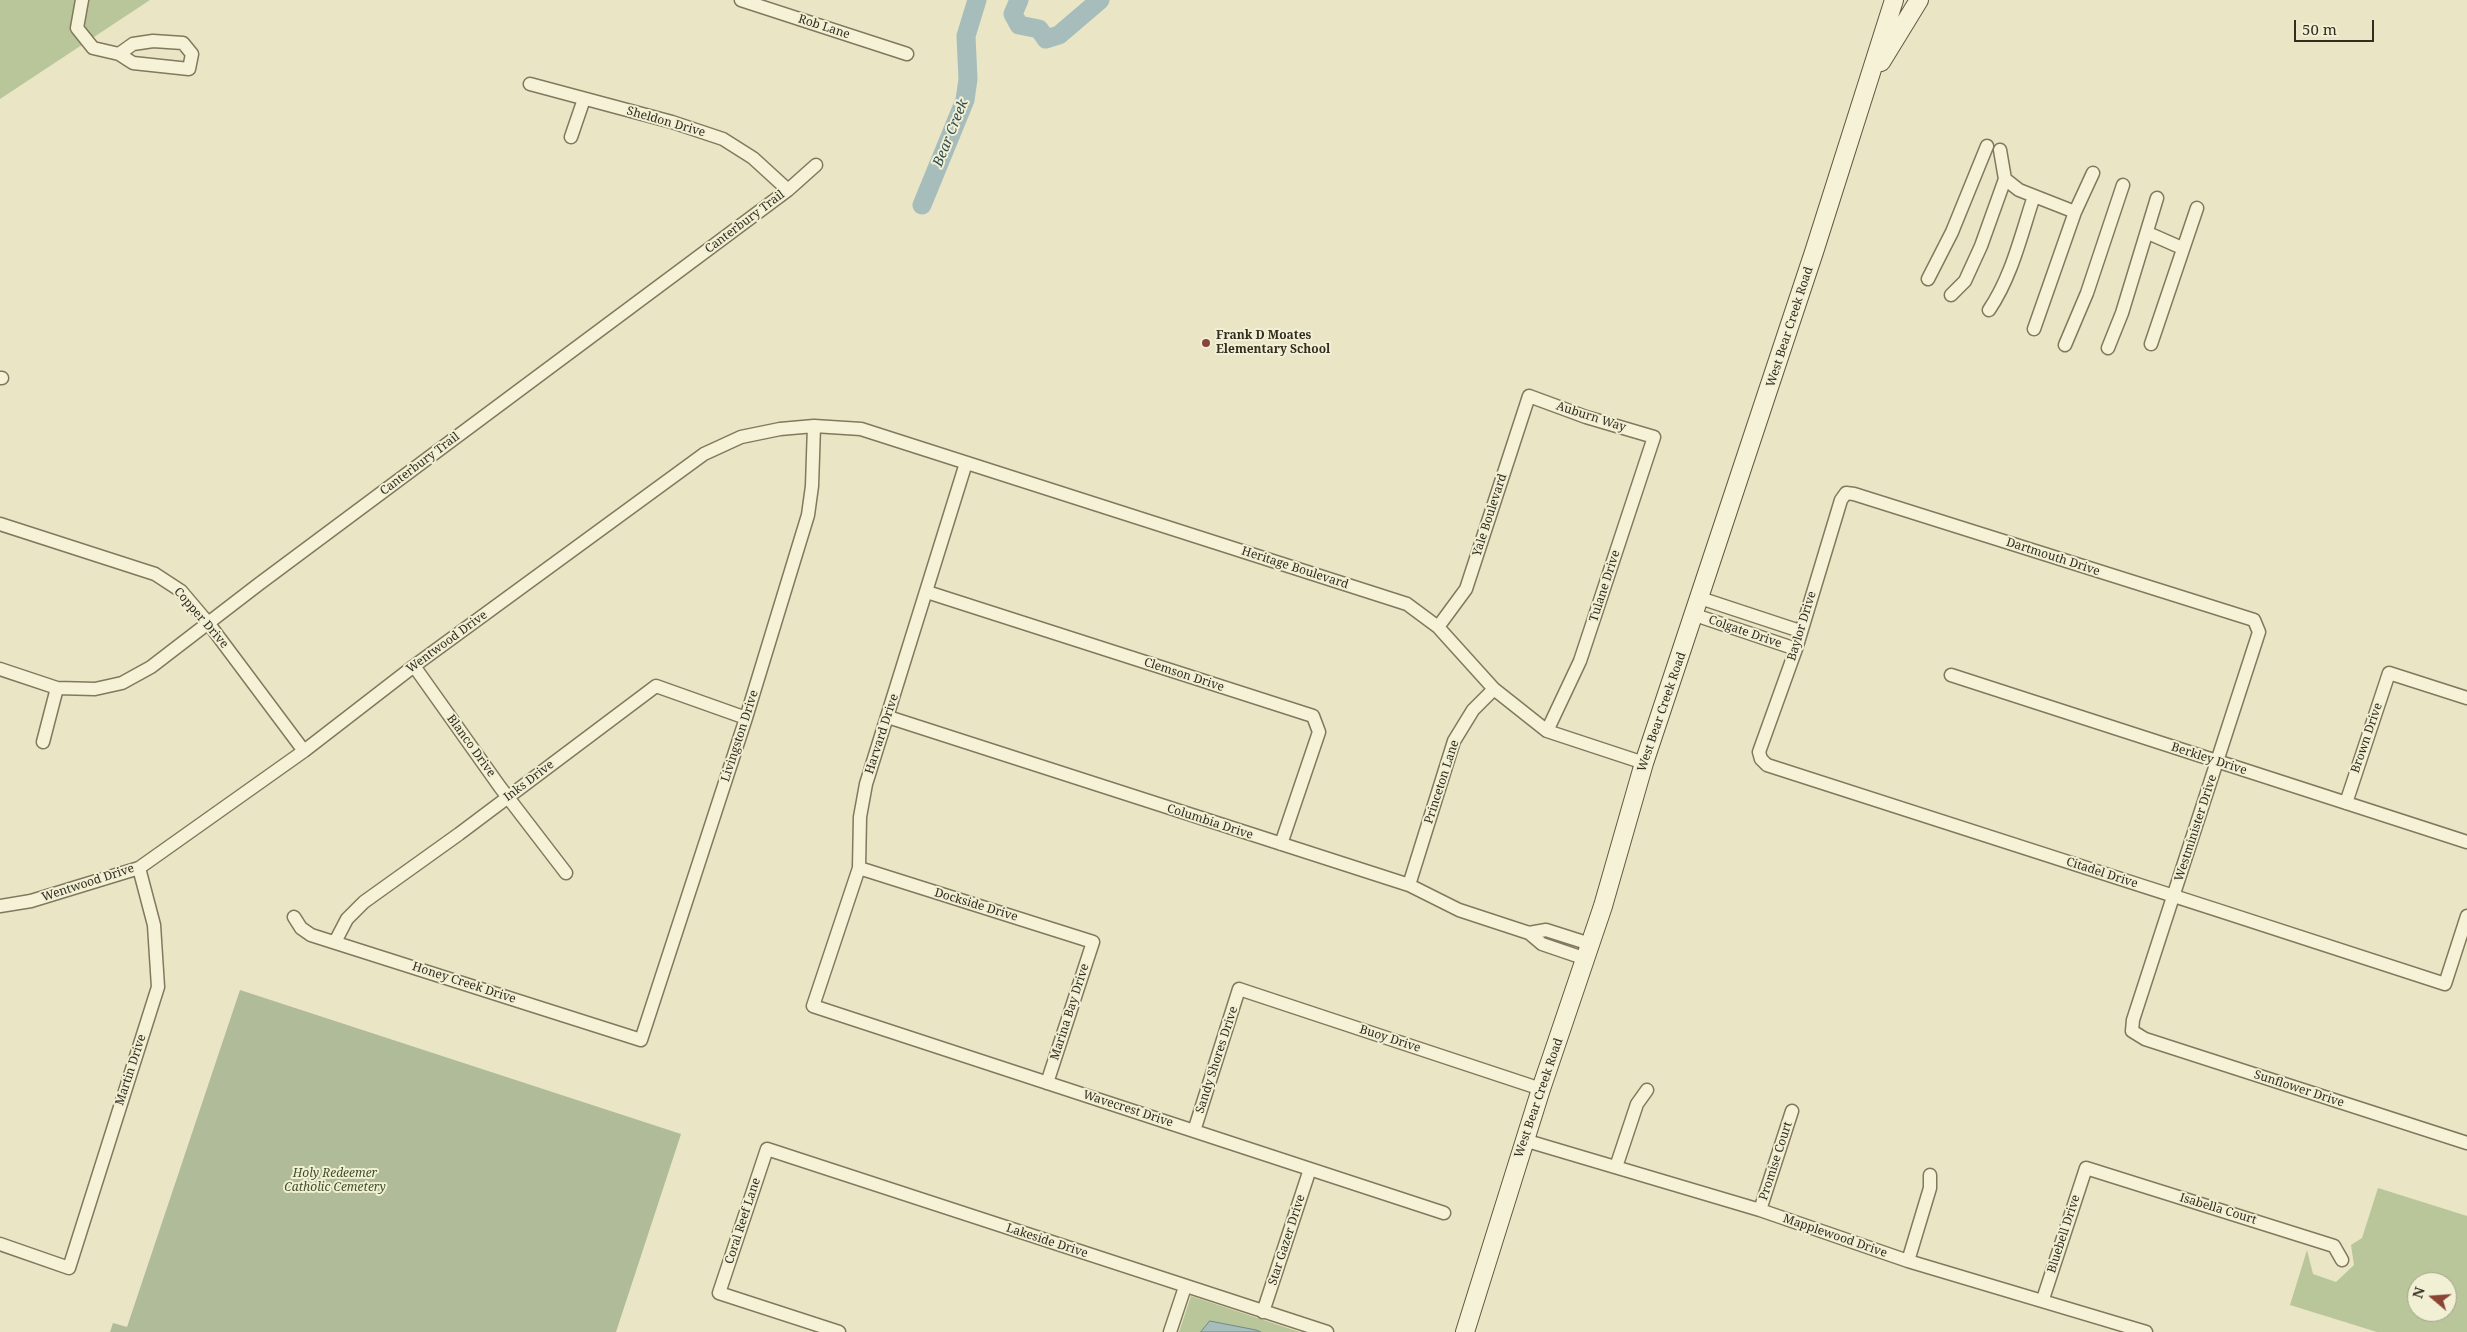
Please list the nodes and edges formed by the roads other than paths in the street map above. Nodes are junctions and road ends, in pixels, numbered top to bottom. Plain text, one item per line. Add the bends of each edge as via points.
1 (82, 0) edge
2 (741, 0) edge
3 (1894, 0) edge
4 (1919, 0) edge
5 (119, 54) junction
6 (908, 54) dead end
7 (530, 84) dead end
8 (1865, 93) junction
9 (584, 99) junction
10 (570, 137) dead end
11 (1987, 146) dead end
12 (2000, 150) dead end
13 (816, 165) dead end
14 (2093, 173) dead end
15 (2005, 179) junction
16 (2123, 185) dead end
17 (788, 190) junction
18 (2034, 196) junction
19 (2157, 198) dead end
20 (2197, 208) dead end
21 (2075, 212) junction
22 (2148, 233) junction
23 (2182, 248) junction
24 (1928, 279) dead end
25 (1951, 296) dead end
26 (1988, 310) dead end
27 (2034, 329) dead end
28 (2151, 344) dead end
29 (2065, 345) dead end
30 (2108, 348) dead end
31 (1528, 396) joint
32 (814, 426) junction
33 (1654, 437) joint
34 (905, 443) joint
35 (966, 464) junction
36 (1846, 493) joint
37 (0, 524) edge
38 (927, 592) junction
39 (1700, 598) junction
40 (1695, 615) junction
41 (209, 624) junction
42 (2257, 625) joint
43 (1438, 627) junction
44 (1800, 631) junction
45 (1796, 649) junction
46 (414, 666) junction
47 (0, 669) edge
48 (1951, 675) dead end
49 (57, 688) junction
50 (1494, 689) junction
51 (2467, 698) edge
52 (746, 718) junction
53 (888, 718) junction
54 (1547, 731) junction
55 (43, 742) dead end
56 (304, 751) junction
57 (1761, 759) joint
58 (2218, 762) junction
59 (1644, 763) junction
60 (508, 797) junction
61 (2346, 803) junction
62 (2467, 842) edge
63 (1281, 844) junction
64 (138, 868) junction
65 (859, 868) junction
66 (566, 873) dead end
67 (1409, 885) junction
68 (2174, 896) junction
69 (0, 906) edge
70 (2467, 916) edge
71 (294, 917) dead end
72 (335, 942) junction
73 (1093, 942) joint
74 (1588, 952) junction
75 (1239, 989) joint
76 (812, 1006) joint
77 (2132, 1031) joint
78 (641, 1040) joint
79 (1047, 1083) junction
80 (1541, 1089) junction
81 (1647, 1090) dead end
82 (1792, 1111) dead end
83 (1194, 1131) junction
84 (1524, 1140) junction
85 (2467, 1142) edge
86 (767, 1150) joint
87 (1616, 1167) junction
88 (2086, 1168) joint
89 (1310, 1169) junction
90 (1930, 1175) dead end
91 (1760, 1210) junction
92 (1444, 1213) dead end
93 (0, 1244) edge
94 (2342, 1260) dead end
95 (1908, 1261) junction
96 (1185, 1287) junction
97 (2043, 1299) junction
98 (1263, 1312) junction
99 (839, 1332) edge
100 (1170, 1332) edge
101 (1327, 1332) edge
102 (1465, 1332) edge
103 (2146, 1332) edge

1 - 5 street via 78,28 93,48
2 - 6 street, Rob Lane
3 - 8 main road, West Bear Creek Road
4 - 8 main road, West Bear Creek Road
5 - 5 street via 133,63 189,69 192,54 183,43 153,41 133,44
7 - 9 street, Sheldon Drive
8 - 39 main road, West Bear Creek Road
9 - 10 street
9 - 17 street, Sheldon Drive via 723,139 753,158
11 - 24 street via 1952,232
12 - 15 street
13 - 17 street, Canterbury Trail
14 - 21 street
15 - 18 street
15 - 25 street via 1965,281
16 - 29 street via 2087,293
17 - 41 street, Canterbury Trail
18 - 21 street
18 - 26 street via 2011,267
19 - 22 street
20 - 23 street
21 - 27 street
22 - 23 street
22 - 30 street
23 - 28 street
31 - 33 street, Auburn Way
31 - 43 street, Yale Boulevard via 1466,589
32 - 34 street, Wentwood Drive via 861,429
32 - 46 street, Wentwood Drive via 741,437 704,454
32 - 52 street, Livingston Drive via 808,515
33 - 54 street, Tulane Drive via 1580,661
34 - 35 street, Heritage Boulevard
35 - 38 street, Harvard Drive
35 - 43 street, Heritage Boulevard via 1407,604
36 - 42 street, Dartmouth Drive via 2254,620
36 - 44 street, Baylor Drive via 1841,500
37 - 41 street, Copper Drive via 155,574 181,591
38 - 53 street, Harvard Drive
38 - 63 street, Clemson Drive via 1313,716 1319,732
39 - 40 main road, West Bear Creek Road
39 - 44 street, Colgate Drive
40 - 45 street, Colgate Drive
40 - 59 main road, West Bear Creek Road
41 - 49 street, Canterbury Trail via 122,684 95,689
41 - 56 street, Copper Drive
42 - 58 street, Westminister Drive via 2259,632
43 - 50 street, Heritage Boulevard
44 - 45 street, Baylor Drive
45 - 57 street, Baylor Drive via 1759,752
46 - 56 street, Wentwood Drive
46 - 60 street, Blanco Drive
47 - 49 street, Canterbury Trail
48 - 58 street, Berkley Drive
49 - 55 street
50 - 54 street, Heritage Boulevard
50 - 67 street, Princeton Lane via 1473,710 1454,741
51 - 61 street, Brown Drive via 2389,673
52 - 60 street, Inks Drive via 656,686
52 - 78 street, Livingston Drive
53 - 63 street, Columbia Drive
53 - 65 street, Harvard Drive via 866,784 860,817
54 - 59 street, Heritage Boulevard
56 - 64 street, Wentwood Drive
57 - 68 street, Citadel Drive via 1767,765
58 - 61 street, Berkley Drive
58 - 68 street, Westminister Drive
59 - 74 main road, West Bear Creek Road
60 - 66 street, Blanco Drive
60 - 72 street, Inks Drive via 364,902 347,919
61 - 62 street, Berkley Drive
63 - 67 street, Columbia Drive
64 - 69 street, Wentwood Drive via 31,901
64 - 93 street, Martin Drive via 154,925 158,987 69,1268
65 - 73 street, Dockside Drive
65 - 76 street, Harvard Drive
67 - 74 street, Columbia Drive via 1459,910 1530,934 1546,930
68 - 70 street, Citadel Drive via 2445,984
68 - 77 street, Westminister Drive
71 - 72 street, Honey Creek Drive via 301,928
72 - 78 street, Honey Creek Drive
73 - 79 street, Marina Bay Drive
74 - 80 main road, West Bear Creek Road
75 - 80 street, Buoy Drive
75 - 83 street, Sandy Shores Drive
76 - 79 street, Wavecrest Drive
77 - 85 street, Sunflower Drive via 2146,1039
79 - 83 street, Wavecrest Drive
80 - 84 main road, West Bear Creek Road
81 - 87 street via 1637,1104
82 - 91 street, Promise Court
83 - 89 street, Wavecrest Drive
84 - 87 street, Mapplewood Drive
84 - 102 main road, West Bear Creek Road
86 - 96 street, Lakeside Drive
86 - 99 street, Coral Reef Lane via 719,1293
87 - 91 street, Mapplewood Drive
88 - 94 street, Isabella Court via 2334,1246
88 - 97 street, Bluebell Drive
89 - 92 street, Wavecrest Drive
89 - 98 street, Star Gazer Drive
90 - 95 street via 1930,1188
91 - 95 street, Mapplewood Drive
95 - 97 street, Mapplewood Drive
96 - 98 street, Lakeside Drive
96 - 100 street
97 - 103 street, Mapplewood Drive
98 - 101 street, Lakeside Drive

